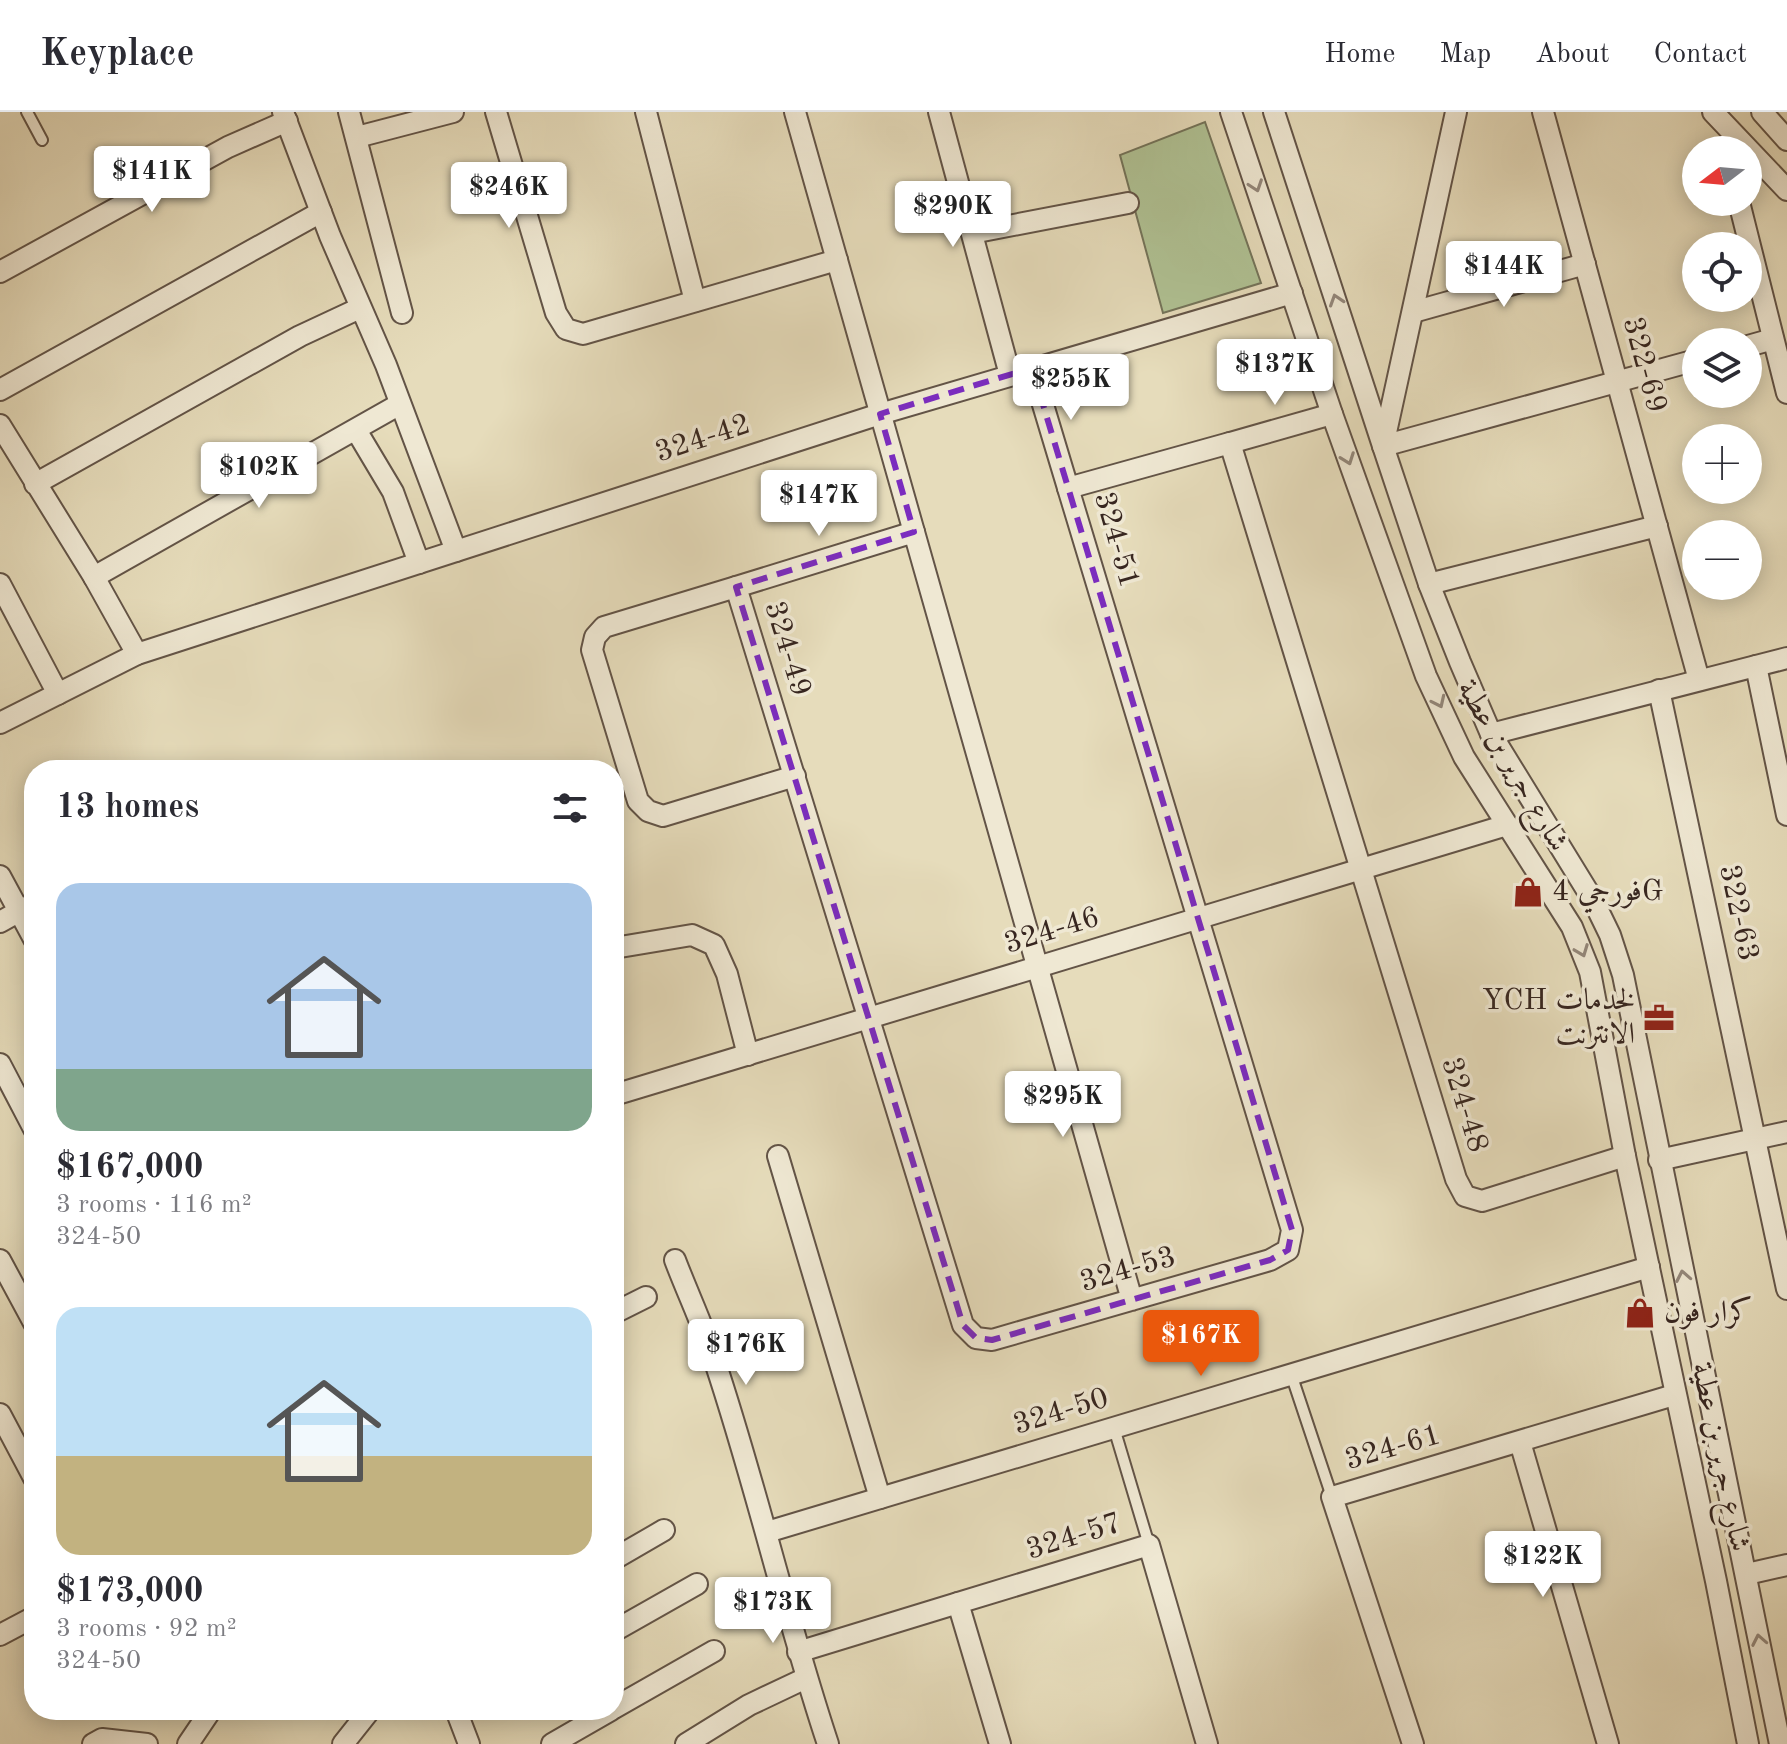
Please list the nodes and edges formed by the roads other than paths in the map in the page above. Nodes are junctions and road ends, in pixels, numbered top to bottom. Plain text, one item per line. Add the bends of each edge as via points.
1 (27, 112) edge
2 (349, 112) edge
3 (453, 112) edge
4 (496, 112) edge
5 (646, 112) edge
6 (795, 112) edge
7 (939, 112) edge
8 (1231, 112) edge
9 (1274, 112) edge
10 (1456, 112) edge
11 (1543, 112) edge
12 (1762, 112) edge
13 (1716, 115) edge
14 (285, 117) edge
15 (1722, 136) edge
16 (1736, 136) edge
17 (357, 137) junction
18 (1786, 139) edge
19 (42, 140) dead end
20 (1762, 160) edge
21 (1762, 164) edge
22 (1787, 190) edge
23 (1128, 203) dead end
24 (321, 212) junction
25 (1742, 216) edge
26 (972, 233) junction
27 (837, 260) junction
28 (1585, 264) junction
29 (0, 272) edge
30 (1292, 293) junction
31 (695, 301) junction
32 (360, 308) junction
33 (1413, 312) junction
34 (402, 313) dead end
35 (1773, 339) junction
36 (1762, 342) edge
37 (1682, 364) edge
38 (1032, 368) junction
39 (1010, 375) junction
40 (1617, 382) junction
41 (0, 390) edge
42 (1787, 393) edge
43 (400, 404) junction
44 (880, 414) junction
45 (1332, 414) junction
46 (356, 430) junction
47 (2, 433) edge
48 (1230, 443) junction
49 (1383, 446) junction
50 (35, 484) junction
51 (1068, 488) junction
52 (1657, 526) junction
53 (1410, 527) junction
54 (914, 532) junction
55 (1376, 537) junction
56 (456, 551) junction
57 (419, 563) junction
58 (94, 577) junction
59 (0, 584) edge
60 (1429, 584) junction
61 (736, 587) junction
62 (137, 654) junction
63 (1787, 658) edge
64 (1756, 666) junction
65 (1699, 680) junction
66 (1659, 690) junction
67 (58, 694) junction
68 (0, 723) edge
69 (1491, 734) junction
70 (795, 776) junction
71 (1787, 815) edge
72 (1507, 825) junction
73 (1359, 869) junction
74 (0, 876) edge
75 (24, 905) edge
76 (24, 908) edge
77 (1198, 918) junction
78 (0, 922) edge
79 (624, 946) edge
80 (1037, 967) junction
81 (867, 1019) junction
82 (1633, 1022) junction
83 (1602, 1028) junction
84 (748, 1055) junction
85 (0, 1064) edge
86 (624, 1092) edge
87 (24, 1110) edge
88 (1787, 1132) edge
89 (1755, 1139) junction
90 (778, 1156) dead end
91 (1625, 1156) junction
92 (1659, 1160) junction
93 (0, 1260) edge
94 (675, 1260) dead end
95 (1649, 1267) junction
96 (1787, 1289) edge
97 (646, 1297) dead end
98 (1132, 1300) junction
99 (24, 1304) edge
100 (624, 1308) edge
101 (1291, 1374) junction
102 (1674, 1395) junction
103 (0, 1414) edge
104 (1114, 1428) junction
105 (1520, 1442) junction
106 (24, 1459) edge
107 (1332, 1497) junction
108 (880, 1498) junction
109 (1730, 1503) junction
110 (1702, 1514) junction
111 (664, 1530) dead end
112 (767, 1532) junction
113 (1149, 1545) junction
114 (624, 1553) edge
115 (1787, 1565) edge
116 (1747, 1574) junction
117 (697, 1584) dead end
118 (958, 1603) junction
119 (24, 1622) edge
120 (624, 1625) edge
121 (0, 1635) edge
122 (714, 1651) dead end
123 (798, 1652) junction
124 (806, 1678) junction
125 (624, 1702) edge
126 (204, 1720) edge
127 (362, 1720) edge
128 (464, 1720) edge
129 (593, 1720) edge
130 (93, 1744) edge
131 (147, 1744) edge
132 (188, 1744) edge
133 (343, 1744) edge
134 (469, 1744) edge
135 (552, 1744) edge
136 (686, 1744) edge
137 (828, 1744) edge
138 (1000, 1744) edge
139 (1207, 1744) edge
140 (1413, 1744) edge
141 (1608, 1744) edge
142 (1748, 1744) edge
143 (1780, 1744) edge

1 - 19 lane
2 - 17 street
3 - 17 street
4 - 31 street via 556,313 566,329 583,334
5 - 31 street
6 - 27 street
7 - 26 street
8 -> 30 street, شارع جرير بن عطية
49 -> 9 street, شارع جرير بن عطية
10 - 33 street
11 - 28 street, 322-69
12 - 18 street
13 - 15 street
13 - 16 street
14 - 24 street
14 - 29 street
17 - 34 street
18 - 20 street
21 - 22 street
23 - 26 street
24 - 32 street
24 - 41 street
25 - 35 street
26 - 39 street
27 - 31 street
27 - 44 street
28 - 33 street
28 - 40 street, 322-69
30 - 38 street, 324-42
30 - 45 street, شارع جرير بن عطية
32 - 43 street
32 - 50 street
33 - 49 street
35 - 36 street
35 - 42 street
37 - 40 street
38 - 39 street, 324-42
38 - 51 street
39 - 44 street, 324-42
40 - 49 street
40 - 52 street, 322-69
43 - 46 street
43 - 56 street
44 - 54 street
44 - 56 street, 324-42
45 - 48 street, 324-51
45 -> 55 street, شارع جرير بن عطية
46 - 57 street via 393,492
46 - 58 street
47 - 50 street
48 - 51 street, 324-51
48 - 73 street
49 - 53 street, شارع جرير بن عطية
50 - 58 street
51 - 77 street, 324-51
52 - 60 street
52 - 65 street, 322-69
53 - 55 street
53 - 60 street, شارع جرير بن عطية
54 - 61 street, 324-49
54 - 80 street
55 -> 72 street, شارع جرير بن عطية via 1426,676 1464,757
56 - 57 street, 324-42
57 - 62 street, 324-42
58 - 62 street
59 - 67 street
60 - 69 street, شارع جرير بن عطية
61 - 70 street, 324-49
61 - 70 street via 604,627 595,637 592,650 638,801 663,816
62 - 67 street, 324-42
63 - 64 street
64 - 65 street
64 - 71 street
65 - 66 street
66 - 69 street
66 - 89 street, 322-63
67 - 68 street, 324-42
69 - 82 street, شارع جرير بن عطية via 1593,900 1619,962
70 - 81 street, 324-49
72 - 73 street, 324-46
72 -> 83 street, شارع جرير بن عطية via 1572,927 1590,972
73 - 77 street, 324-46
73 - 91 street, 324-48 via 1465,1196 1482,1201
74 - 75 street
76 - 78 street
77 - 80 street, 324-46
77 - 98 street, 324-53 via 1292,1230 1288,1250 1270,1260
79 - 84 street via 692,935 714,945
80 - 81 street, 324-46
80 - 98 street
81 - 84 street, 324-46
81 - 98 street, 324-53 via 963,1325 976,1338 992,1340
82 - 83 street
82 - 92 street, شارع جرير بن عطية
83 - 91 street, شارع جرير بن عطية
84 - 86 street, 324-46
85 - 87 street
88 - 89 street
89 - 92 street
89 - 96 street, 322-63
90 - 108 street
91 - 95 street, شارع جرير بن عطية
109 -> 92 street, شارع جرير بن عطية
93 - 99 street
94 - 112 street via 715,1361
95 - 101 street, 324-50
95 - 102 street, شارع جرير بن عطية
97 - 100 street
101 - 104 street, 324-50
101 - 107 lane
102 - 105 street, 324-61
102 - 110 street, شارع جرير بن عطية
103 - 106 street
104 - 108 street, 324-50
104 - 113 lane
105 - 107 street, 324-61
105 - 141 street
107 - 140 street, 324-61
108 - 112 street, 324-50
109 - 110 street
109 - 116 street, شارع جرير بن عطية
110 - 142 street, شارع جرير بن عطية
111 - 114 street
112 - 123 street
113 - 118 street, 324-57
113 - 139 street, 324-57
115 - 116 street
143 -> 116 street, شارع جرير بن عطية
117 - 120 street
118 - 123 street, 324-57
118 - 138 street
119 - 121 street
122 - 125 street
123 - 124 street
124 - 136 street
124 - 137 street
126 - 132 street
127 - 133 street
128 - 134 street
129 - 135 street
130 - 131 street via 102,1739

